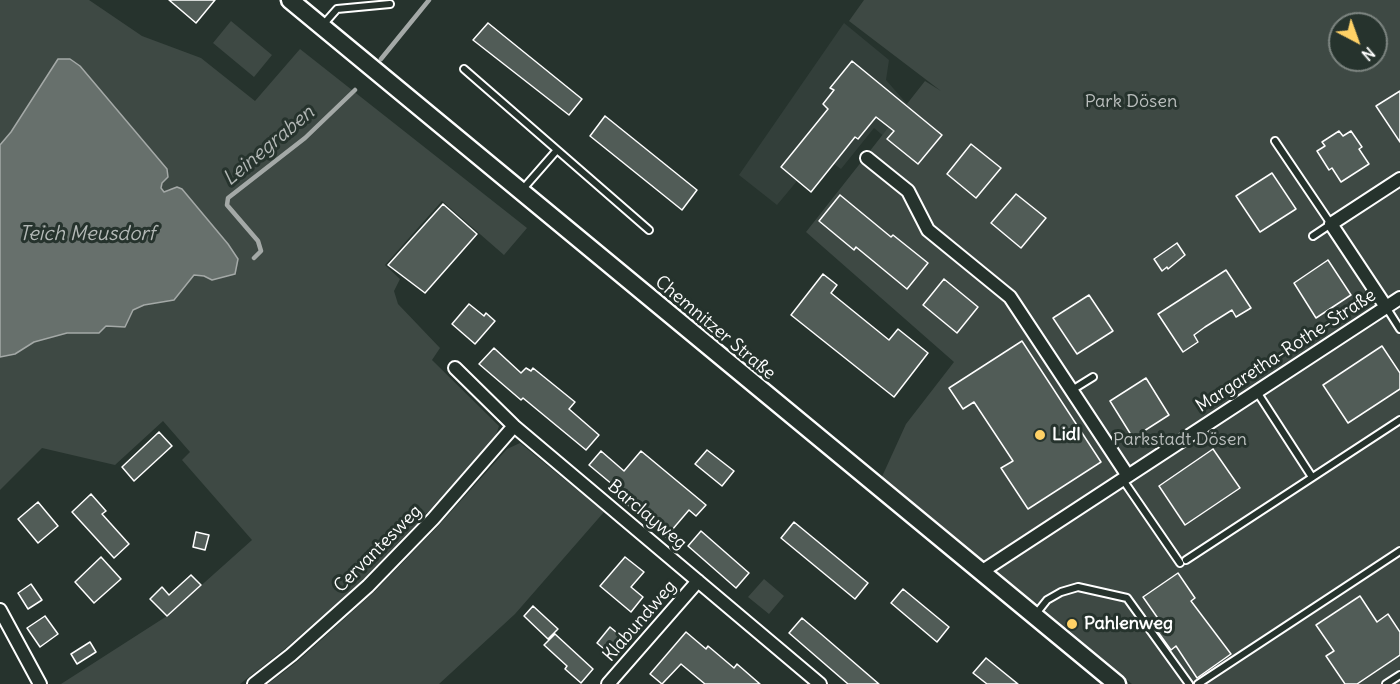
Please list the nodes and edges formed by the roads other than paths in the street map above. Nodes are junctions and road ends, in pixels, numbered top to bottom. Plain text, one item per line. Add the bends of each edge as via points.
1 (290, 0) edge
2 (390, 4) dead end
3 (322, 26) junction
4 (464, 69) dead end
5 (1275, 141) dead end
6 (557, 150) junction
7 (867, 158) dead end
8 (1400, 179) edge
9 (521, 191) junction
10 (1331, 224) junction
11 (649, 230) dead end
12 (1313, 236) dead end
13 (1400, 298) edge
14 (1386, 307) junction
15 (1400, 329) edge
16 (455, 368) dead end
17 (1093, 377) dead end
18 (1072, 390) junction
19 (1257, 392) junction
20 (1400, 420) edge
21 (514, 426) junction
22 (1312, 477) junction
23 (1125, 478) junction
24 (1400, 551) edge
25 (981, 572) junction
26 (698, 581) junction
27 (0, 610) edge
28 (1034, 616) junction
29 (1400, 675) edge
30 (40, 684) edge
31 (254, 684) edge
32 (608, 684) edge
33 (820, 684) edge
34 (1117, 684) edge
35 (1189, 684) edge
36 (1198, 684) edge
37 (1386, 684) edge

1 - 3 main road, Chemnitzer Straße
2 - 3 lane via 337,9
3 - 9 main road, Chemnitzer Straße
4 - 6 lane
5 - 10 lane
6 - 9 lane
6 - 11 lane
7 - 18 street via 908,191 928,230 1010,297
8 - 10 street
9 - 25 main road, Chemnitzer Straße
10 - 12 lane
10 - 14 street
13 - 14 street, Margaretha-Rothe-Straße
14 - 15 lane
14 - 19 street, Margaretha-Rothe-Straße
16 - 21 street, Barclayweg
17 - 18 lane
18 - 23 street
19 - 22 lane
19 - 23 street, Margaretha-Rothe-Straße
20 - 22 lane
21 - 26 street, Barclayweg
21 - 31 street, Cervantesweg via 369,586
22 - 23 lane via 1183,562
23 - 25 street, Margaretha-Rothe-Straße
24 - 36 lane
25 - 28 main road, Chemnitzer Straße
26 - 32 street, Klabundweg
26 - 33 street, Barclayweg
27 - 30 street
28 - 34 main road, Chemnitzer Straße
28 - 35 lane via 1047,600 1078,587 1127,598
29 - 37 lane

